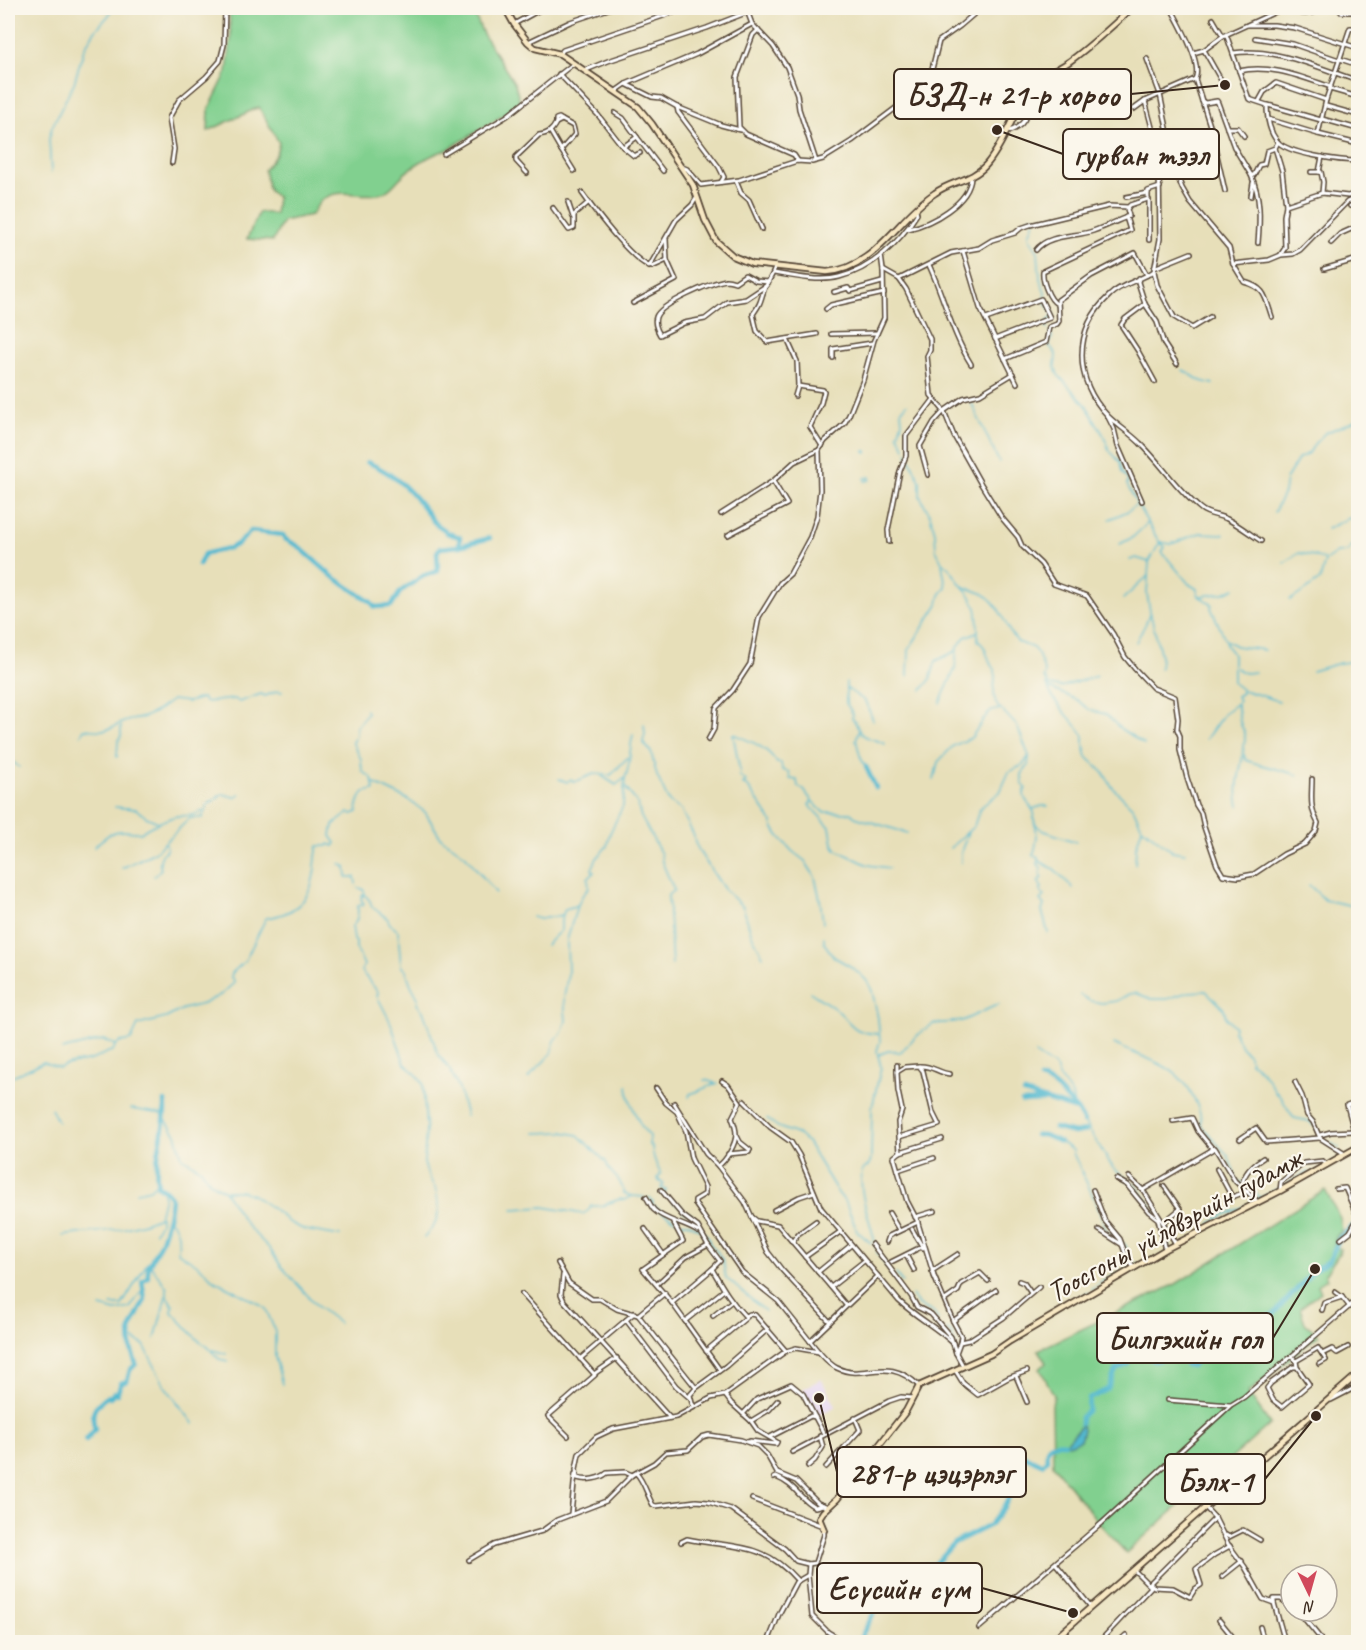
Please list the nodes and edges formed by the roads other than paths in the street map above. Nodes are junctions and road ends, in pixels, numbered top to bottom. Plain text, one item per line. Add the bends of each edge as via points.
1 (225, 8) edge
2 (505, 8) edge
3 (543, 8) edge
4 (611, 8) edge
5 (981, 8) edge
6 (1092, 8) edge
7 (1118, 8) edge
8 (1132, 8) edge
9 (1173, 8) edge
10 (1284, 8) edge
11 (1289, 8) edge
12 (1330, 8) edge
13 (1339, 8) edge
14 (747, 10) edge
15 (678, 11) dead end
16 (1359, 12) edge
17 (1213, 19) dead end
18 (514, 24) junction
19 (753, 24) junction
20 (1248, 25) junction
21 (1359, 28) edge
22 (758, 30) junction
23 (1224, 35) junction
24 (1255, 38) dead end
25 (528, 42) junction
26 (1344, 45) junction
27 (1359, 48) edge
28 (1204, 50) junction
29 (1193, 53) junction
30 (1233, 53) junction
31 (560, 54) junction
32 (1147, 59) dead end
33 (1340, 59) junction
34 (573, 64) junction
35 (1359, 65) edge
36 (584, 71) junction
37 (1239, 71) junction
38 (1335, 73) junction
39 (559, 74) junction
40 (942, 78) dead end
41 (1195, 79) junction
42 (933, 80) junction
43 (1221, 80) dead end
44 (1359, 81) edge
45 (626, 84) junction
46 (1330, 88) junction
47 (616, 91) junction
48 (1160, 94) junction
49 (1359, 97) edge
50 (1024, 98) junction
51 (1326, 100) junction
52 (1145, 101) junction
53 (1202, 101) junction
54 (1259, 101) junction
55 (1267, 105) junction
56 (1325, 105) junction
57 (677, 106) junction
58 (1134, 109) dead end
59 (615, 113) dead end
60 (1359, 115) edge
61 (1268, 119) junction
62 (1321, 119) junction
63 (1227, 129) junction
64 (1359, 129) edge
65 (740, 130) junction
66 (550, 131) junction
67 (1006, 133) junction
68 (1318, 134) junction
69 (1244, 136) dead end
70 (637, 137) junction
71 (1278, 142) junction
72 (1359, 144) edge
73 (623, 147) junction
74 (1198, 147) dead end
75 (1275, 148) junction
76 (561, 150) junction
77 (640, 153) dead end
78 (444, 154) dead end
79 (1173, 157) junction
80 (1322, 158) junction
81 (798, 161) junction
82 (816, 161) junction
83 (1359, 161) edge
84 (172, 163) dead end
85 (1159, 163) junction
86 (682, 167) junction
87 (574, 171) dead end
88 (663, 171) dead end
89 (1311, 172) dead end
90 (1319, 172) junction
91 (527, 173) dead end
92 (971, 177) junction
93 (1252, 177) junction
94 (736, 181) junction
95 (720, 183) junction
96 (1160, 187) junction
97 (1225, 191) dead end
98 (1358, 192) edge
99 (582, 193) dead end
100 (1148, 193) junction
101 (1322, 193) junction
102 (698, 195) junction
103 (1251, 196) dead end
104 (1126, 197) dead end
105 (1148, 199) junction
106 (568, 201) dead end
107 (589, 202) junction
108 (1359, 202) edge
109 (1286, 205) junction
110 (1350, 206) dead end
111 (1128, 207) junction
112 (553, 208) dead end
113 (916, 209) junction
114 (1126, 217) junction
115 (574, 219) junction
116 (1359, 226) edge
117 (762, 229) dead end
118 (908, 229) junction
119 (666, 239) junction
120 (1149, 240) dead end
121 (1258, 243) dead end
122 (1330, 243) dead end
123 (1036, 250) dead end
124 (963, 251) junction
125 (1191, 253) dead end
126 (881, 255) junction
127 (1281, 255) junction
128 (667, 260) junction
129 (1359, 260) edge
130 (1233, 264) junction
131 (929, 265) junction
132 (649, 267) junction
133 (1324, 268) dead end
134 (775, 270) junction
135 (884, 270) junction
136 (1154, 270) junction
137 (1147, 275) junction
138 (1139, 278) junction
139 (899, 279) junction
140 (882, 282) junction
141 (768, 284) junction
142 (834, 292) dead end
143 (884, 293) junction
144 (633, 303) dead end
145 (1057, 304) junction
146 (1145, 304) junction
147 (826, 309) dead end
148 (1210, 317) dead end
149 (1272, 317) dead end
150 (986, 319) junction
151 (877, 333) junction
152 (817, 334) dead end
153 (831, 334) dead end
154 (787, 339) junction
155 (995, 339) junction
156 (873, 343) junction
157 (833, 358) dead end
158 (1005, 359) junction
159 (971, 364) dead end
160 (1177, 364) dead end
161 (1013, 374) junction
162 (1155, 382) dead end
163 (1017, 383) dead end
164 (798, 386) junction
165 (795, 396) dead end
166 (934, 399) junction
167 (944, 411) junction
168 (1107, 415) junction
169 (821, 448) junction
170 (928, 475) dead end
171 (773, 481) junction
172 (1142, 501) dead end
173 (721, 514) dead end
174 (728, 535) dead end
175 (1261, 541) dead end
176 (889, 542) dead end
177 (708, 740) dead end
178 (1312, 779) dead end
179 (897, 1065) dead end
180 (919, 1066) junction
181 (897, 1071) junction
182 (950, 1074) dead end
183 (722, 1081) dead end
184 (1295, 1082) dead end
185 (656, 1088) dead end
186 (744, 1101) dead end
187 (1359, 1101) edge
188 (674, 1103) dead end
189 (1173, 1121) dead end
190 (1359, 1130) edge
191 (1354, 1131) junction
192 (736, 1135) junction
193 (899, 1137) junction
194 (1320, 1137) junction
195 (942, 1139) dead end
196 (1240, 1139) dead end
197 (1359, 1147) edge
198 (1212, 1148) junction
199 (900, 1152) junction
200 (728, 1154) junction
201 (1347, 1154) junction
202 (934, 1158) dead end
203 (1263, 1158) dead end
204 (1327, 1165) junction
205 (718, 1166) junction
206 (1217, 1169) dead end
207 (898, 1170) junction
208 (1129, 1177) dead end
209 (1116, 1179) dead end
210 (1242, 1185) junction
211 (1164, 1186) dead end
212 (1336, 1189) dead end
213 (661, 1190) dead end
214 (1093, 1190) dead end
215 (1143, 1190) junction
216 (1248, 1191) junction
217 (1280, 1191) junction
218 (814, 1192) junction
219 (646, 1197) dead end
220 (1258, 1202) junction
221 (774, 1210) dead end
222 (935, 1211) dead end
223 (889, 1213) dead end
224 (751, 1217) junction
225 (915, 1217) junction
226 (1358, 1218) edge
227 (816, 1221) dead end
228 (673, 1222) junction
229 (918, 1222) junction
230 (1164, 1222) junction
231 (912, 1228) dead end
232 (645, 1229) dead end
233 (899, 1230) junction
234 (1099, 1230) dead end
235 (840, 1232) junction
236 (702, 1234) junction
237 (1341, 1239) dead end
238 (792, 1242) junction
239 (887, 1242) dead end
240 (872, 1244) dead end
241 (1176, 1244) junction
242 (708, 1245) junction
243 (851, 1245) junction
244 (1123, 1245) junction
245 (922, 1246) junction
246 (1166, 1249) junction
247 (663, 1254) junction
248 (927, 1254) junction
249 (958, 1254) dead end
250 (906, 1255) junction
251 (805, 1257) junction
252 (864, 1261) junction
253 (891, 1262) dead end
254 (558, 1263) dead end
255 (1134, 1268) junction
256 (712, 1269) junction
257 (914, 1270) dead end
258 (932, 1271) junction
259 (818, 1272) junction
260 (563, 1274) junction
261 (878, 1276) junction
262 (988, 1281) dead end
263 (1019, 1281) dead end
264 (657, 1284) junction
265 (831, 1287) junction
266 (1039, 1287) dead end
267 (724, 1290) junction
268 (996, 1290) dead end
269 (1335, 1292) dead end
270 (665, 1293) junction
271 (1031, 1293) junction
272 (522, 1294) dead end
273 (1342, 1297) junction
274 (1359, 1299) edge
275 (945, 1300) junction
276 (732, 1301) junction
277 (672, 1303) junction
278 (846, 1305) junction
279 (1350, 1307) junction
280 (1322, 1310) dead end
281 (636, 1314) junction
282 (750, 1314) junction
283 (713, 1316) dead end
284 (626, 1320) junction
285 (685, 1321) junction
286 (953, 1321) junction
287 (830, 1322) junction
288 (768, 1329) junction
289 (601, 1341) junction
290 (810, 1341) junction
291 (960, 1342) junction
292 (953, 1343) junction
293 (1348, 1347) dead end
294 (706, 1351) junction
295 (786, 1351) junction
296 (819, 1352) junction
297 (956, 1353) junction
298 (1322, 1354) junction
299 (1292, 1356) junction
300 (617, 1358) junction
301 (580, 1359) junction
302 (1296, 1361) junction
303 (1319, 1364) dead end
304 (963, 1366) junction
305 (1297, 1367) junction
306 (720, 1370) junction
307 (955, 1370) junction
308 (1027, 1371) dead end
309 (594, 1374) junction
310 (1359, 1374) edge
311 (1016, 1376) junction
312 (919, 1386) junction
313 (1359, 1386) edge
314 (696, 1388) junction
315 (725, 1395) junction
316 (913, 1398) junction
317 (691, 1399) junction
318 (778, 1400) dead end
319 (1168, 1400) dead end
320 (1027, 1402) dead end
321 (1327, 1402) junction
322 (1232, 1405) junction
323 (694, 1406) junction
324 (743, 1414) junction
325 (815, 1417) junction
326 (670, 1418) junction
327 (855, 1418) junction
328 (752, 1421) junction
329 (822, 1435) junction
330 (568, 1436) dead end
331 (770, 1437) junction
332 (748, 1443) junction
333 (792, 1452) dead end
334 (808, 1466) dead end
335 (826, 1467) dead end
336 (575, 1474) junction
337 (634, 1474) junction
338 (774, 1478) dead end
339 (753, 1499) dead end
340 (823, 1506) junction
341 (1205, 1507) junction
342 (571, 1514) junction
343 (819, 1518) junction
344 (1215, 1518) junction
345 (823, 1528) junction
346 (1224, 1534) junction
347 (1260, 1540) dead end
348 (681, 1542) dead end
349 (1230, 1546) junction
350 (469, 1560) dead end
351 (1242, 1561) junction
352 (809, 1564) junction
353 (1056, 1564) junction
354 (1134, 1570) junction
355 (808, 1575) junction
356 (1222, 1577) dead end
357 (798, 1581) junction
358 (1150, 1584) junction
359 (1279, 1599) edge
360 (1274, 1603) junction
361 (1091, 1607) junction
362 (1220, 1620) dead end
363 (1308, 1623) edge
364 (1260, 1627) dead end
365 (979, 1628) dead end
366 (1062, 1633) junction
367 (1126, 1635) dead end
368 (1320, 1638) dead end
369 (768, 1642) edge
370 (845, 1642) edge
371 (1051, 1642) edge
372 (1070, 1642) edge
373 (1099, 1642) edge
374 (1118, 1642) edge
375 (1232, 1642) edge
376 (1264, 1642) edge
377 (1285, 1642) edge

1 - 84 street via 220,61 179,100 170,118
2 - 18 main road
3 - 18 street
4 - 25 street
5 - 42 street via 939,41
6 - 7 street via 1106,12
8 - 50 main road via 1078,55 1037,82
9 - 29 street
10 - 20 street
11 - 12 street via 1308,14
13 - 16 street via 1341,12
14 - 19 street
14 - 36 street
15 - 31 street
17 - 23 street
18 - 25 main road
19 - 22 street
19 - 45 street via 698,54
20 - 23 street
20 - 26 street via 1295,28
21 - 26 street via 1350,28
22 - 65 street via 737,77
22 - 82 street via 787,67
23 - 28 street
23 - 30 street
24 - 33 street via 1293,44
25 - 31 main road via 535,48
26 - 27 street
26 - 33 street
28 - 29 street
28 - 43 street
29 - 41 street via 1198,70
30 - 37 street
30 - 38 street via 1280,57
31 - 34 main road
32 - 48 street
33 - 35 street
33 - 38 street
34 - 36 main road
34 - 39 street
36 - 47 main road
37 - 46 street via 1280,71
37 - 54 street via 1249,99
38 - 44 street
38 - 46 street
39 - 73 street
39 - 78 street via 507,116
40 - 42 street
41 - 48 street
41 - 53 street
42 - 82 street via 845,146
45 - 47 street
45 - 57 street
46 - 49 street
46 - 51 street
47 - 86 main road via 638,107
48 - 52 street
48 - 79 street
50 - 67 main road
50 - 67 street via 1028,108 1023,123
51 - 54 street via 1276,83
51 - 56 street
52 - 58 street
52 - 85 street
53 - 63 street via 1217,101
53 - 97 street
54 - 55 street
55 - 61 street
55 - 62 street
56 - 60 street
56 - 62 street
57 - 65 street
57 - 95 street via 719,167 724,177
59 - 70 street
61 - 68 street
61 - 71 street
62 - 64 street
62 - 68 street
63 - 69 street via 1238,128
63 - 93 street
65 - 81 street via 794,155
66 - 76 street
66 - 76 street via 556,119 573,126 575,134
66 - 91 street via 538,135 516,157
67 - 92 main road via 993,157
68 - 72 street
70 - 73 street
70 - 88 street
71 - 75 street
71 - 80 street
73 - 77 street via 634,156
74 - 79 street
75 - 93 street via 1267,151 1264,164
75 - 109 street
76 - 87 street
79 - 85 street
79 - 130 street via 1188,200 1228,248
80 - 83 street
80 - 90 street
81 - 82 street
81 - 94 street
85 - 96 street
86 - 95 street via 701,186
86 - 102 main road
89 - 90 street
90 - 101 street
92 - 113 main road via 938,190
92 - 118 street via 969,188 954,207
93 - 103 street
93 - 121 street via 1259,200
94 - 95 street
94 - 117 street
96 - 100 street
96 - 136 street via 1160,239
98 - 101 street via 1348,196
98 - 127 street via 1300,250
99 - 107 street
100 - 104 street
100 - 105 street
101 - 109 street
102 - 119 street via 676,220
102 - 134 main road via 709,228 721,247 741,261
105 - 111 street
105 - 120 street
106 - 115 street
107 - 115 street
107 - 132 street via 631,253
108 - 110 street
109 - 127 street via 1285,248
111 - 114 street
111 - 124 street via 1109,206 1060,216
112 - 115 street via 569,230 574,228
113 - 118 street via 918,214
113 - 134 main road via 861,262 839,271
114 - 123 street via 1090,232 1044,243
114 - 145 street via 1130,230 1043,271 1053,303
116 - 122 street
118 - 126 street
119 - 128 street
119 - 132 street
124 - 131 street
124 - 150 street
125 - 136 street
126 - 134 street via 838,277 798,277
126 - 135 street
127 - 130 street
128 - 132 street
128 - 144 street via 676,280
129 - 133 street
130 - 149 street via 1244,282 1263,291
131 - 139 street
131 - 159 street
134 - 141 street
135 - 139 street
135 - 140 street
136 - 137 street
136 - 148 street via 1173,317 1192,328
137 - 138 street
137 - 145 street via 1135,253 1092,275
138 - 146 street
138 - 168 street via 1110,294 1086,331 1082,372
139 - 166 street via 930,339 928,361
140 - 142 street
140 - 143 street
141 - 141 street via 746,299 727,302 705,320 684,323 660,335 658,332 655,321 659,312 711,284 735,282 745,275
141 - 154 street via 753,314 755,328 767,342
143 - 147 street
143 - 151 street via 884,318
145 - 158 street via 1059,321 1049,327 1046,342
146 - 160 street
146 - 162 street via 1121,325
150 - 155 street
150 - 155 street via 1041,299 1050,315 1047,320
151 - 153 street
151 - 156 street
152 - 154 street
154 - 164 street via 797,360
155 - 158 street
156 - 157 street via 835,348
156 - 169 street via 864,380 849,415
158 - 161 street
161 - 163 street
161 - 167 street
164 - 165 street
164 - 169 street via 824,392 810,427
166 - 167 street
166 - 176 street via 906,436 906,456 888,530
167 - 170 street via 920,446
167 - 178 street via 981,484 1022,546 1054,584 1087,596 1135,669 1153,688 1175,697 1186,778 1223,875 1254,874 1305,844 1318,823 1310,803
168 - 172 street
168 - 175 street via 1140,443 1202,509
169 - 171 street via 794,462
169 - 177 street via 817,516 810,537 790,574 759,617 750,664 716,708 714,729
171 - 173 street
171 - 174 street via 787,504
179 - 181 street
180 - 181 street
180 - 182 street via 932,1066
180 - 193 street via 939,1125
181 - 193 street via 902,1110 897,1122
183 - 192 street via 740,1099 732,1118
184 - 194 street
185 - 290 street via 677,1112 705,1187 705,1194 695,1204 742,1272 778,1301
186 - 218 street via 790,1142
187 - 191 street via 1347,1105
188 - 205 street
189 - 198 street via 1192,1118
190 - 191 street
191 - 194 street via 1331,1132
192 - 200 street
192 - 200 street via 750,1151
193 - 199 street
194 - 196 street via 1266,1142 1256,1128
194 - 201 street
195 - 199 street
197 - 201 main road, Тоосгоны үйлдвэрийн гудамж
198 - 210 street
198 - 215 street
199 - 207 street via 894,1157
200 - 205 street
201 - 204 main road, Тоосгоны үйлдвэрийн гудамж
202 - 207 street
203 - 210 street via 1254,1163
204 - 217 main road, Тоосгоны үйлдвэрийн гудамж
204 - 217 street via 1323,1161 1304,1163 1281,1182
205 - 224 street
206 - 216 street via 1232,1197
207 - 225 street
208 - 215 street
209 - 246 street via 1127,1185 1158,1219
210 - 216 street
211 - 230 street via 1180,1209
212 - 226 street via 1345,1188
213 - 236 street
214 - 244 street via 1105,1221
215 - 230 street
216 - 220 street
217 - 220 main road, Тоосгоны үйлдвэрийн гудамж
218 - 221 street
218 - 235 street
219 - 228 street via 654,1210
220 - 241 main road, Тоосгоны үйлдвэрийн гудамж
222 - 225 street
223 - 233 street
224 - 238 street via 778,1225
224 - 287 street via 768,1252
225 - 229 street
226 - 237 street
227 - 238 street
228 - 236 street
228 - 247 street via 683,1240
229 - 233 street
229 - 248 street
230 - 241 street
231 - 245 street
232 - 247 street
233 - 239 street
234 - 244 street
235 - 243 street
235 - 251 street
236 - 242 street
238 - 251 street
240 - 292 street via 917,1307 931,1314
241 - 246 main road, Тоосгоны үйлдвэрийн гудамж
242 - 256 street via 720,1261
242 - 264 street via 686,1257
243 - 252 street
243 - 259 street
244 - 255 street
245 - 248 street
245 - 250 street
246 - 255 main road, Тоосгоны үйлдвэрийн гудамж
247 - 264 street via 643,1269
248 - 258 street
249 - 258 street
250 - 253 street
250 - 257 street
251 - 259 street
252 - 261 street
252 - 265 street
254 - 260 street
255 - 304 main road, Тоосгоны үйлдвэрийн гудамж via 991,1354
256 - 267 street
256 - 277 street
258 - 275 street
259 - 265 street
260 - 281 street via 592,1299
260 - 289 street via 564,1301
261 - 278 street
261 - 292 street via 912,1314 936,1327
262 - 275 street via 980,1273
263 - 271 street
264 - 270 street
265 - 278 street
266 - 271 street
267 - 276 street
267 - 285 street
268 - 286 street
269 - 273 street
270 - 277 street
270 - 281 street
271 - 291 street via 1003,1318
272 - 301 street
273 - 279 street
273 - 280 street via 1324,1303
274 - 279 street
275 - 286 street
276 - 282 street via 745,1317
276 - 283 street
277 - 285 street
278 - 287 street
279 - 299 street
281 - 284 street
281 - 314 street
282 - 288 street
282 - 294 street
284 - 289 street
284 - 317 street via 676,1386
285 - 294 street
286 - 291 street via 962,1336
287 - 290 street
288 - 295 street
288 - 306 street
289 - 300 street
289 - 301 street
290 - 296 street
291 - 297 street
292 - 297 street
293 - 298 street
294 - 306 street
295 - 296 street via 796,1348
295 - 315 street
296 - 312 street via 837,1368 890,1369
297 - 304 street
298 - 302 street via 1314,1348
298 - 303 street via 1326,1360
299 - 302 street
299 - 322 street
300 - 309 street
300 - 326 street
301 - 309 street
302 - 305 street
304 - 307 main road, Тоосгоны үйлдвэрийн гудамж
305 - 305 street via 1309,1384 1282,1407 1267,1388
306 - 314 street
307 - 311 street via 978,1395
307 - 312 main road, Тоосгоны үйлдвэрийн гудамж
308 - 311 street
309 - 330 street via 548,1416
310 - 321 main road
311 - 320 street
312 - 316 main road
313 - 321 street
314 - 317 street
315 - 323 street
315 - 324 street
316 - 327 street via 889,1401
316 - 340 main road via 842,1494
317 - 323 street
318 - 328 street
319 - 322 street
321 - 341 main road
322 - 353 street
323 - 326 street
324 - 325 street via 757,1399 791,1384 802,1394
324 - 328 street
325 - 329 street
325 - 331 street
326 - 336 street via 613,1429 596,1437 579,1454
327 - 329 street
327 - 335 street via 860,1430
328 - 331 street via 758,1431
329 - 333 street
329 - 334 street via 823,1447
331 - 332 street via 777,1443
332 - 337 street via 709,1435 688,1450 666,1452
332 - 340 street via 761,1448 777,1473 796,1481
336 - 337 street via 581,1479 607,1473
336 - 342 street
337 - 342 street via 606,1501
337 - 352 street via 642,1479 653,1505 696,1501 731,1509 796,1561
338 - 340 street via 790,1484 809,1504
339 - 345 street
340 - 343 main road
340 - 343 street
341 - 344 street
341 - 354 main road
342 - 350 street via 542,1531 494,1545
343 - 345 main road
344 - 346 street
344 - 358 street
345 - 352 street via 815,1563
346 - 347 street via 1229,1537 1243,1530
346 - 349 street
348 - 357 street via 687,1539 762,1552
349 - 351 street
349 - 358 street via 1196,1569 1201,1585 1190,1597 1173,1588
351 - 356 street
351 - 360 street via 1263,1599
352 - 355 street
353 - 361 street
353 - 365 street
354 - 358 street
354 - 361 main road
355 - 357 street
355 - 370 street via 812,1616
357 - 369 street
358 - 373 street
359 - 360 street via 1274,1599
360 - 377 street
361 - 366 main road
362 - 375 street
363 - 368 street
364 - 376 street
366 - 371 main road
366 - 372 street
367 - 374 street

